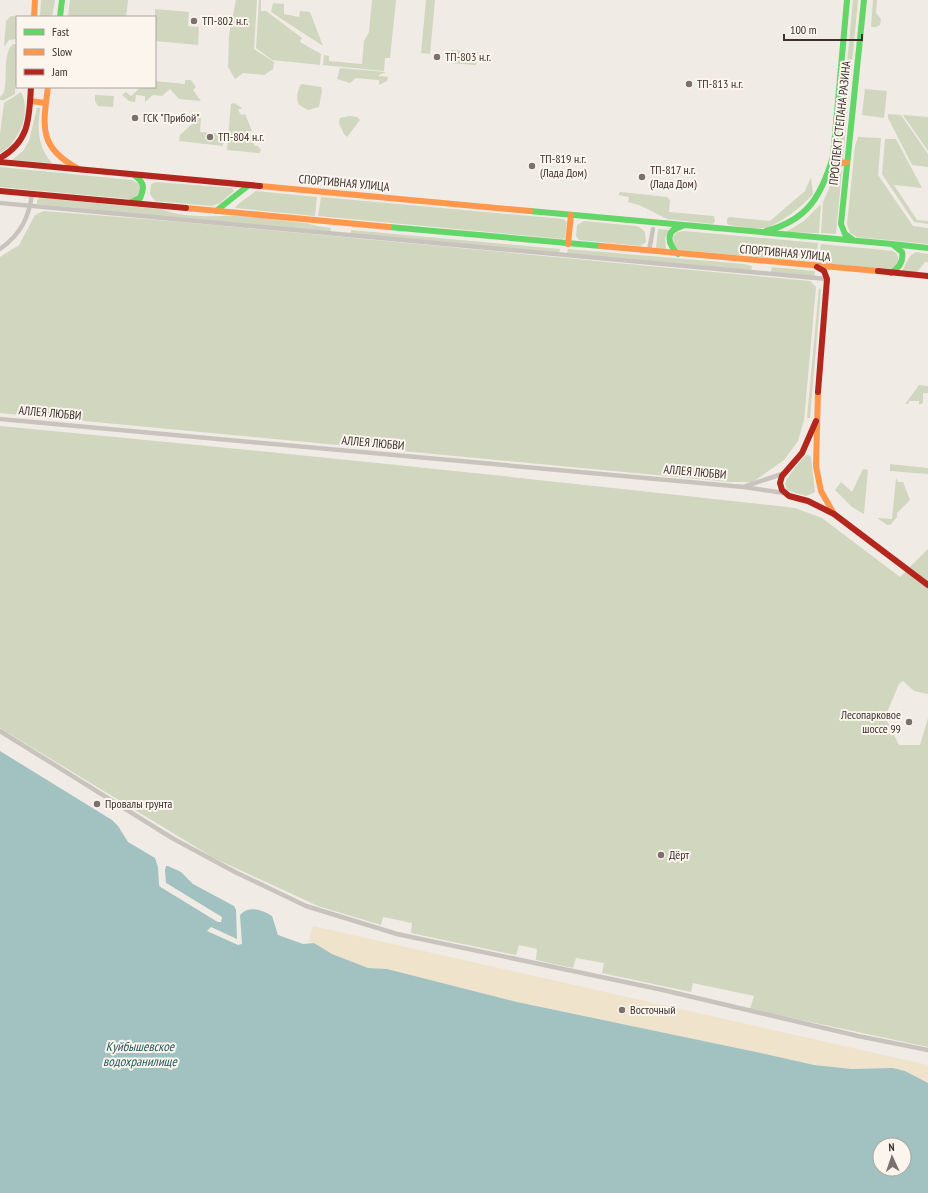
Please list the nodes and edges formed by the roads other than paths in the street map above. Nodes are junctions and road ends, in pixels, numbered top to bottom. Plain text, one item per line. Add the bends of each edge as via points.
1 (35, 0) edge
2 (62, 0) edge
3 (847, 0) edge
4 (864, 0) edge
5 (34, 16) edge
6 (60, 16) edge
7 (31, 88) edge
8 (48, 88) edge
9 (30, 101) junction
10 (46, 103) junction
11 (833, 157) junction
12 (0, 158) edge
13 (0, 162) edge
14 (847, 162) junction
15 (81, 170) junction
16 (133, 174) junction
17 (249, 185) junction
18 (0, 191) edge
19 (32, 194) junction
20 (129, 202) junction
21 (0, 203) edge
22 (31, 206) junction
23 (216, 211) junction
24 (572, 215) junction
25 (687, 226) junction
26 (652, 228) dead end
27 (753, 232) junction
28 (856, 242) junction
29 (568, 244) junction
30 (892, 244) junction
31 (928, 248) edge
32 (0, 249) edge
33 (649, 252) junction
34 (678, 254) junction
35 (817, 267) junction
36 (841, 269) junction
37 (891, 273) junction
38 (928, 276) edge
39 (827, 279) junction
40 (0, 419) edge
41 (816, 420) junction
42 (802, 453) junction
43 (816, 458) junction
44 (784, 473) junction
45 (744, 487) junction
46 (821, 490) junction
47 (784, 493) junction
48 (808, 501) junction
49 (834, 514) junction
50 (928, 585) edge
51 (0, 731) edge
52 (928, 1050) edge

1 - 5 main road
2 - 6 main road
3 - 11 main road, ПРОСПЕКТ СТЕПАНА РАЗИНА
4 - 14 main road, ПРОСПЕКТ СТЕПАНА РАЗИНА
7 - 9 main road
8 - 10 main road
9 - 10 main road
9 - 12 main road via 27,125 20,143 9,154
10 - 15 main road via 44,126 49,146 58,157
11 - 14 main road via 838,164
11 - 27 main road, ПРОСПЕКТ СТЕПАНА РАЗИНА via 818,197 805,212 776,229
13 - 15 main road, СПОРТИВНАЯ УЛИЦА
14 - 28 main road, ПРОСПЕКТ СТЕПАНА РАЗИНА via 841,224 845,234
15 - 16 main road, СПОРТИВНАЯ УЛИЦА
16 - 17 main road, СПОРТИВНАЯ УЛИЦА
16 - 20 main road via 142,181 144,190 140,198
17 - 23 main road
17 - 24 main road, СПОРТИВНАЯ УЛИЦА
18 - 19 main road, СПОРТИВНАЯ УЛИЦА
19 - 20 main road, СПОРТИВНАЯ УЛИЦА
19 - 22 street
20 - 23 main road, СПОРТИВНАЯ УЛИЦА
21 - 22 street
22 - 32 street via 19,233
22 - 39 street
23 - 29 main road, СПОРТИВНАЯ УЛИЦА
24 - 25 main road, СПОРТИВНАЯ УЛИЦА
24 - 29 main road
25 - 27 main road, СПОРТИВНАЯ УЛИЦА
25 - 34 main road via 676,228 670,234 670,246
26 - 33 street
27 - 28 main road, СПОРТИВНАЯ УЛИЦА
28 - 30 main road, СПОРТИВНАЯ УЛИЦА
29 - 33 main road, СПОРТИВНАЯ УЛИЦА
30 - 31 main road, СПОРТИВНАЯ УЛИЦА
30 - 37 main road via 902,252 903,258 900,266
33 - 34 main road, СПОРТИВНАЯ УЛИЦА
34 - 35 main road, СПОРТИВНАЯ УЛИЦА
35 - 36 main road, СПОРТИВНАЯ УЛИЦА
35 - 39 main road via 824,271
36 - 37 main road, СПОРТИВНАЯ УЛИЦА
36 - 39 main road via 832,272
37 - 38 main road, СПОРТИВНАЯ УЛИЦА
39 - 41 main road
40 - 45 street, АЛЛЕЯ ЛЮБВИ
41 - 42 main road
41 - 43 main road
42 - 43 main road via 812,452
42 - 44 main road
43 - 46 main road via 817,479
44 - 45 street, АЛЛЕЯ ЛЮБВИ
44 - 47 main road via 780,483
45 - 47 street, АЛЛЕЯ ЛЮБВИ
46 - 48 main road via 816,499
46 - 49 main road
47 - 48 main road
48 - 49 main road
49 - 50 main road
51 - 52 street via 172,838 306,906 397,934 663,990

